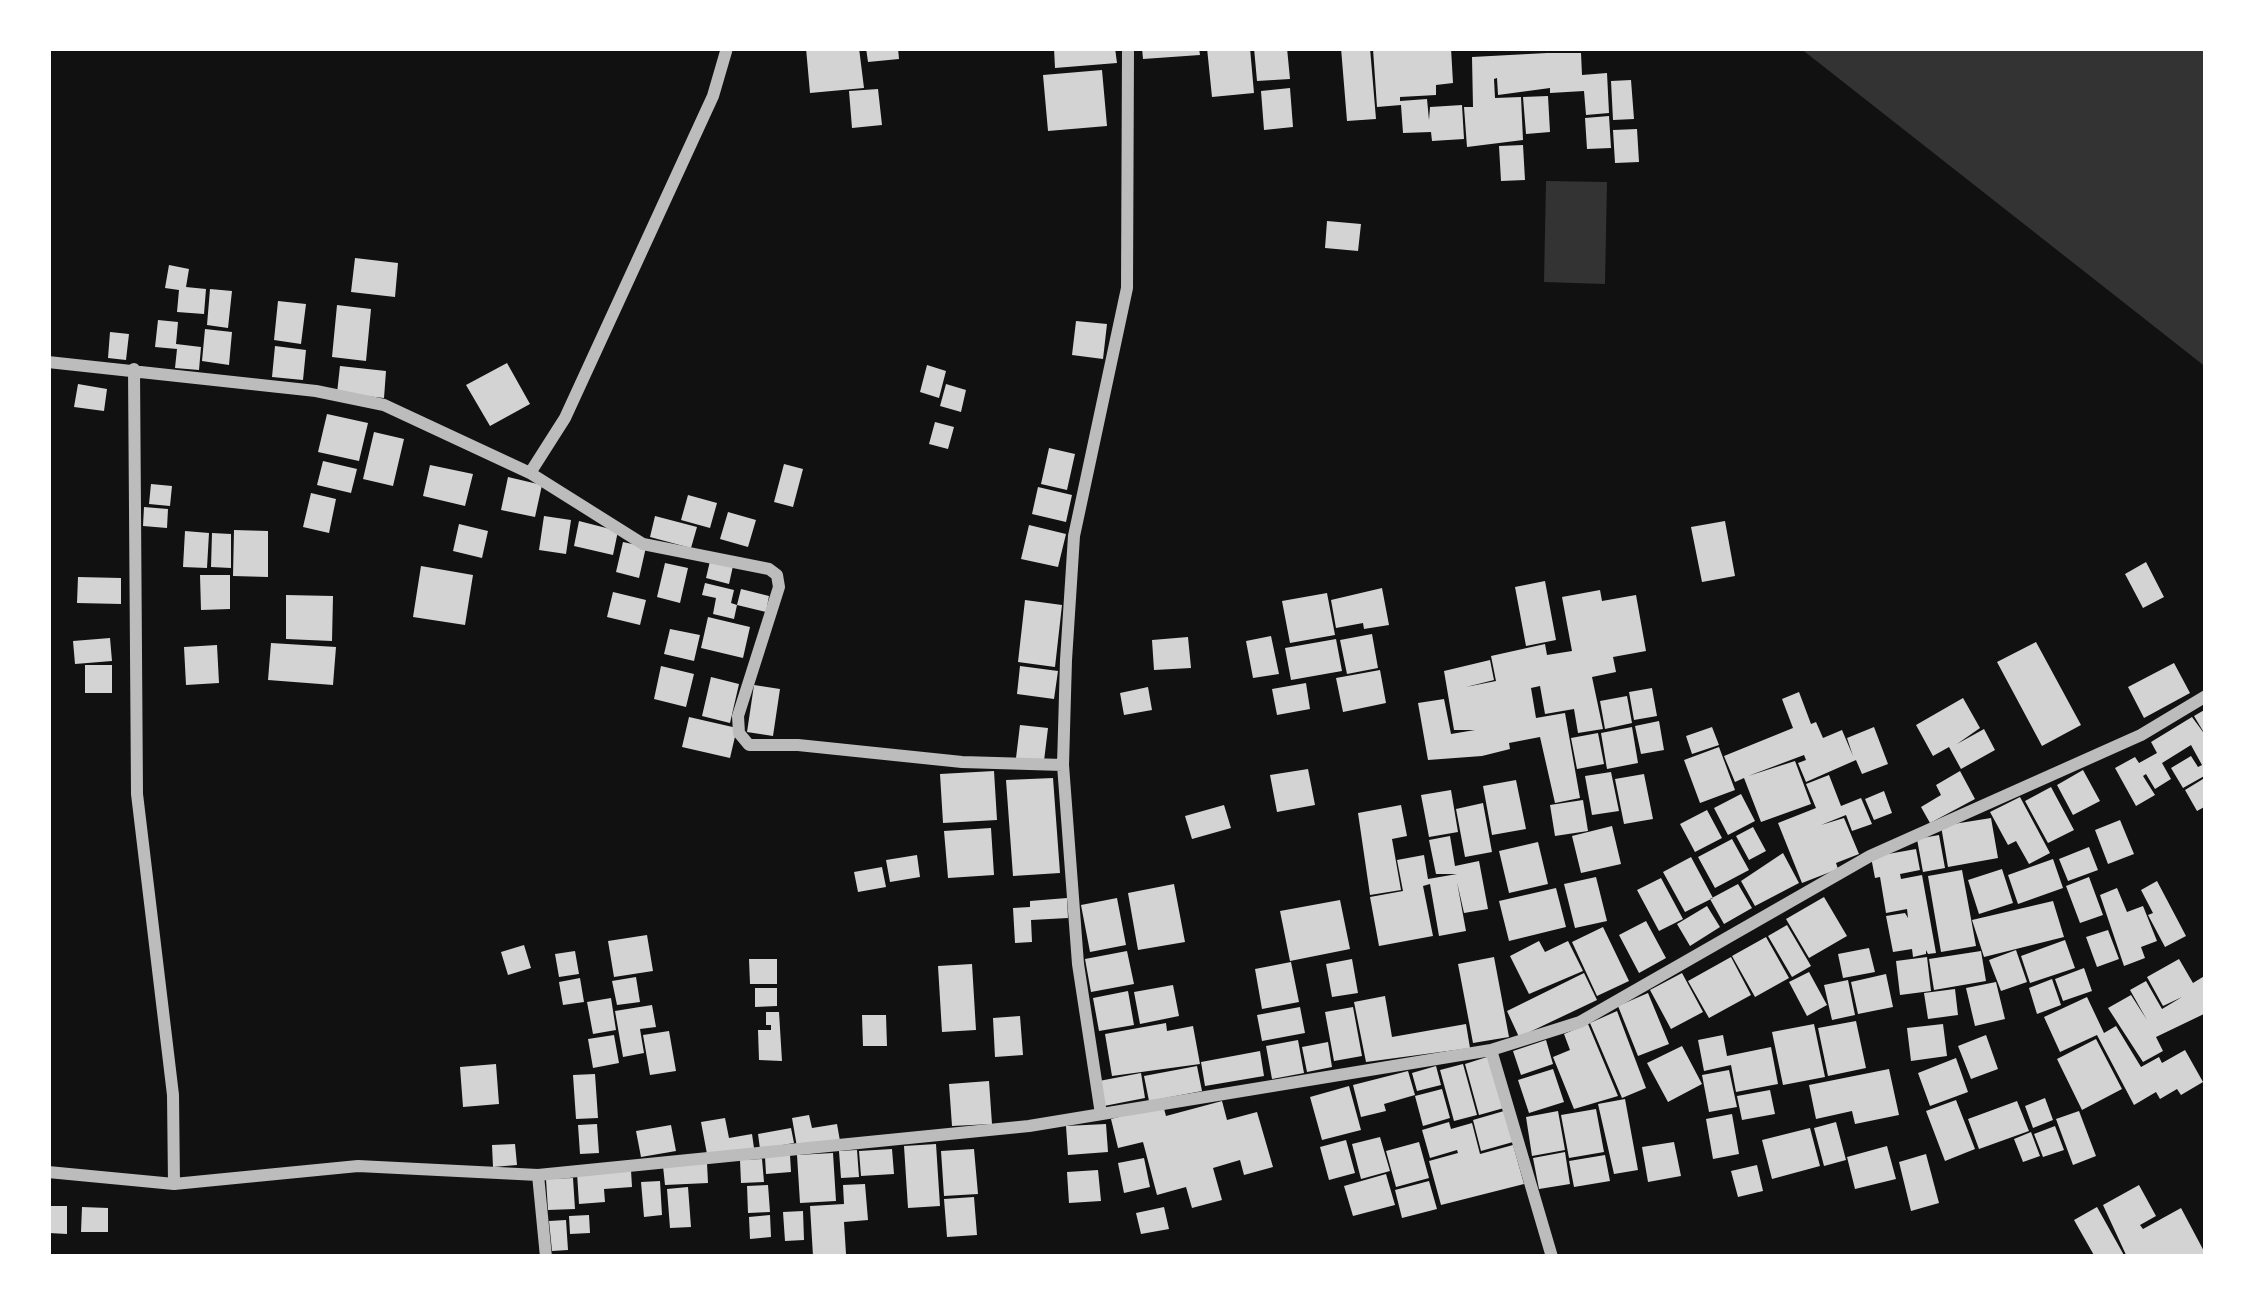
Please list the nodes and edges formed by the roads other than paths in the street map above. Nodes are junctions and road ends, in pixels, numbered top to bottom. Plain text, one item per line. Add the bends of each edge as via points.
1 (727, 48) edge
2 (1128, 48) edge
3 (48, 362) edge
4 (134, 369) junction
5 (530, 472) junction
6 (2206, 696) edge
7 (1064, 765) junction
8 (1491, 1050) junction
9 (1100, 1114) junction
10 (48, 1172) edge
11 (538, 1175) junction
12 (174, 1184) junction
13 (546, 1257) edge
14 (1552, 1257) edge

1 - 5 street via 713,96 566,418
2 - 7 street via 1127,288 1074,536
3 - 4 street
4 - 5 street via 384,405
4 - 12 street via 137,794 172,1095
5 - 7 street via 643,544 777,575 738,716 749,745
6 - 8 street via 2140,735 1870,856 1580,1022
7 - 9 street via 1078,964
8 - 9 street
8 - 14 street
9 - 11 street
10 - 12 street
11 - 12 street via 358,1166
11 - 13 street

